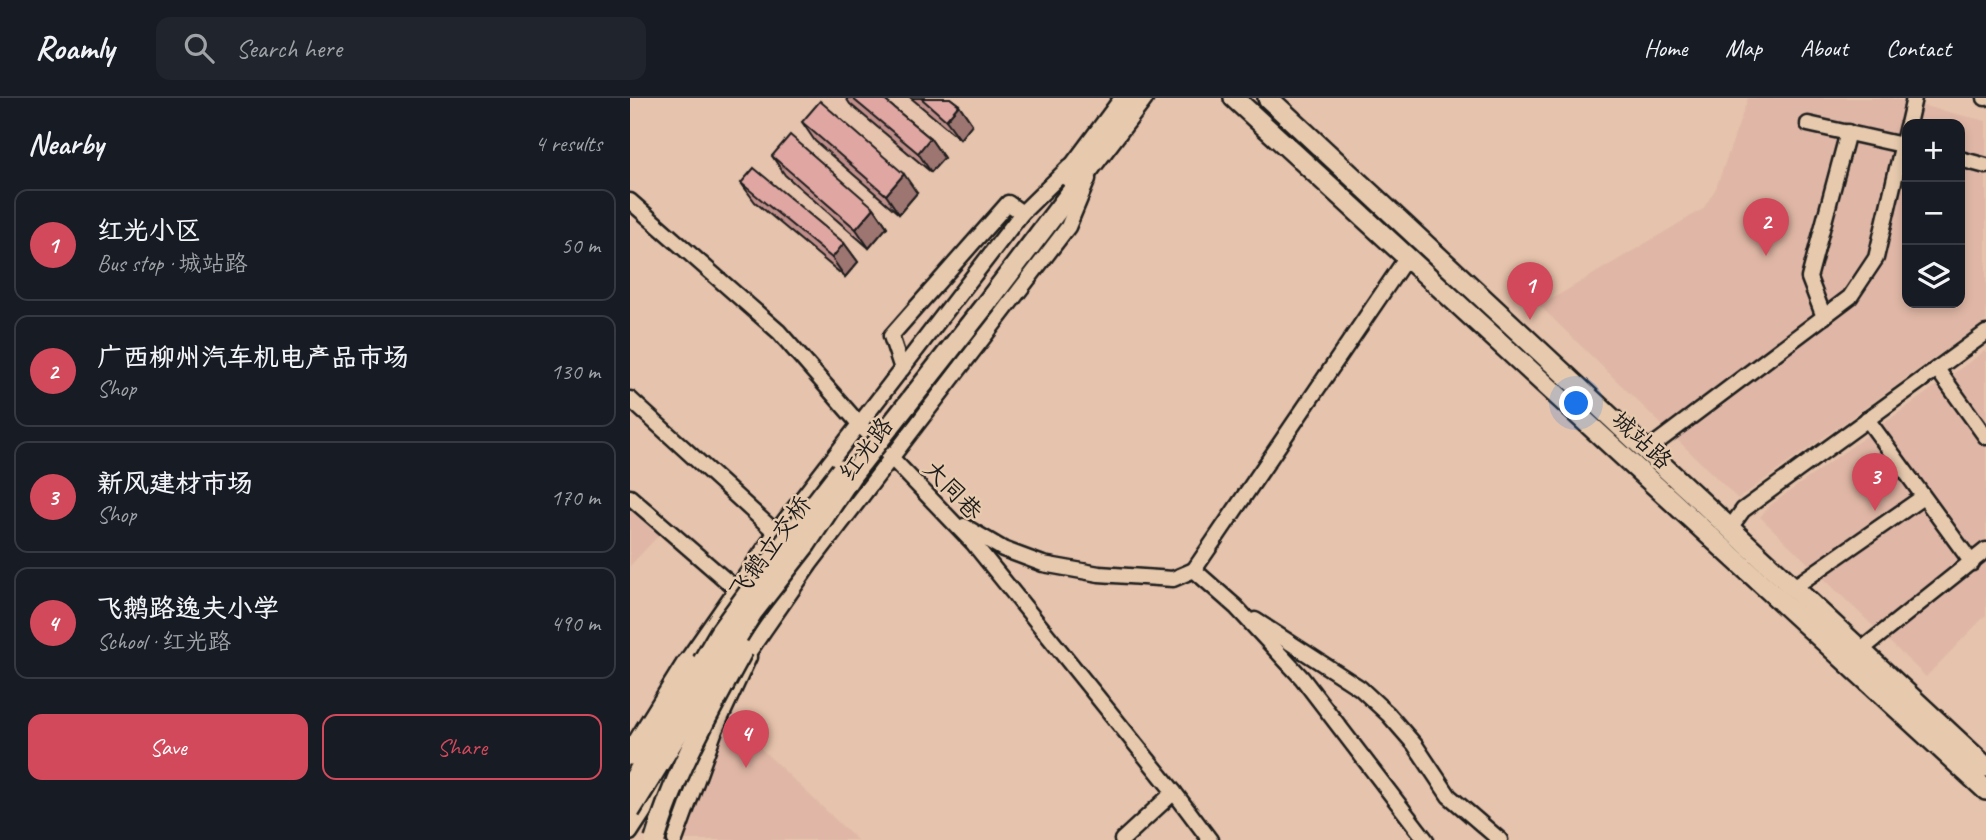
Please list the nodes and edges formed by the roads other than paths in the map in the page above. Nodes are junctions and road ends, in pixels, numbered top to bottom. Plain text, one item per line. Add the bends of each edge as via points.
1 (1125, 98) edge
2 (1143, 98) edge
3 (1234, 98) edge
4 (1268, 98) edge
5 (1914, 98) edge
6 (1909, 119) edge
7 (1808, 124) dead end
8 (1848, 132) junction
9 (1902, 145) edge
10 (1091, 155) junction
11 (1902, 158) edge
12 (1965, 160) edge
13 (1986, 166) edge
14 (630, 201) edge
15 (1022, 213) junction
16 (1407, 257) junction
17 (1824, 317) junction
18 (1986, 333) edge
19 (902, 369) junction
20 (1937, 369) junction
21 (630, 399) edge
22 (1867, 419) junction
23 (860, 425) junction
24 (1986, 437) edge
25 (1647, 450) junction
26 (890, 458) junction
27 (630, 497) edge
28 (1923, 497) junction
29 (945, 515) junction
30 (1731, 528) junction
31 (790, 539) junction
32 (1986, 550) edge
33 (1972, 563) junction
34 (810, 564) junction
35 (1194, 570) junction
36 (1794, 587) junction
37 (737, 589) junction
38 (1237, 607) junction
39 (771, 618) junction
40 (760, 634) junction
41 (1861, 650) junction
42 (658, 702) junction
43 (696, 731) junction
44 (630, 748) edge
45 (630, 755) edge
46 (1986, 766) edge
47 (630, 786) edge
48 (1986, 790) edge
49 (1174, 792) junction
50 (630, 811) edge
51 (630, 833) edge
52 (654, 840) edge
53 (675, 840) edge
54 (1122, 840) edge
55 (1210, 840) edge
56 (1426, 840) edge
57 (1500, 840) edge

1 - 10 main road, 红光路
2 - 10 main road, 红光路
3 - 16 main road, 城站路
4 - 25 main road, 城站路
5 - 6 street
7 - 8 street
8 - 9 street
8 - 17 street via 1809,278
10 - 15 street, 红光路
10 - 26 street, 红光路 via 1068,227
10 - 31 main road, 飞鹅立交桥, bridge
11 - 17 street via 1876,258 1850,297
12 - 13 street
14 - 23 street, 大同巷 via 779,332
15 - 19 street, 红光路
15 - 19 street via 1008,203 891,336
16 - 35 street
16 - 48 main road, 城站路
17 - 25 street
18 - 20 street
19 - 23 street, 红光路
20 - 22 street
20 - 24 street
21 - 31 street
22 - 28 street
22 - 30 street via 1742,510
23 - 26 street, 大同巷
23 - 31 street, 红光路
25 - 30 main road, 城站路
26 - 29 street, 大同巷
26 - 34 street, 红光路
27 - 37 street
28 - 33 street
28 - 36 street
29 - 35 street via 1003,549 1043,564 1099,574 1173,579
29 - 49 street, 大同巷 via 974,544
30 - 36 main road, 城站路
31 - 34 street
31 - 37 street, 红光路
31 - 45 main road, bridge via 731,601
31 - 47 main road, 飞鹅立交桥, bridge via 720,632
31 - 50 main road, 飞鹅立交桥, bridge via 752,613
31 - 52 main road, bridge via 672,791
32 - 33 street
33 - 41 street
34 - 39 street, 红光路
35 - 38 street
36 - 41 main road, 城站路
37 - 39 street
37 - 42 street, 红光路
38 - 56 street via 1302,678
38 - 57 street via 1360,688 1415,746 1448,796
39 - 40 street, 红光路
40 - 43 street, 红光路
40 - 53 street via 715,730
41 - 46 main road, 城站路
42 - 43 street
42 - 44 street, 红光路
43 - 51 street, 红光路
49 - 54 street
49 - 55 street, 大同巷

